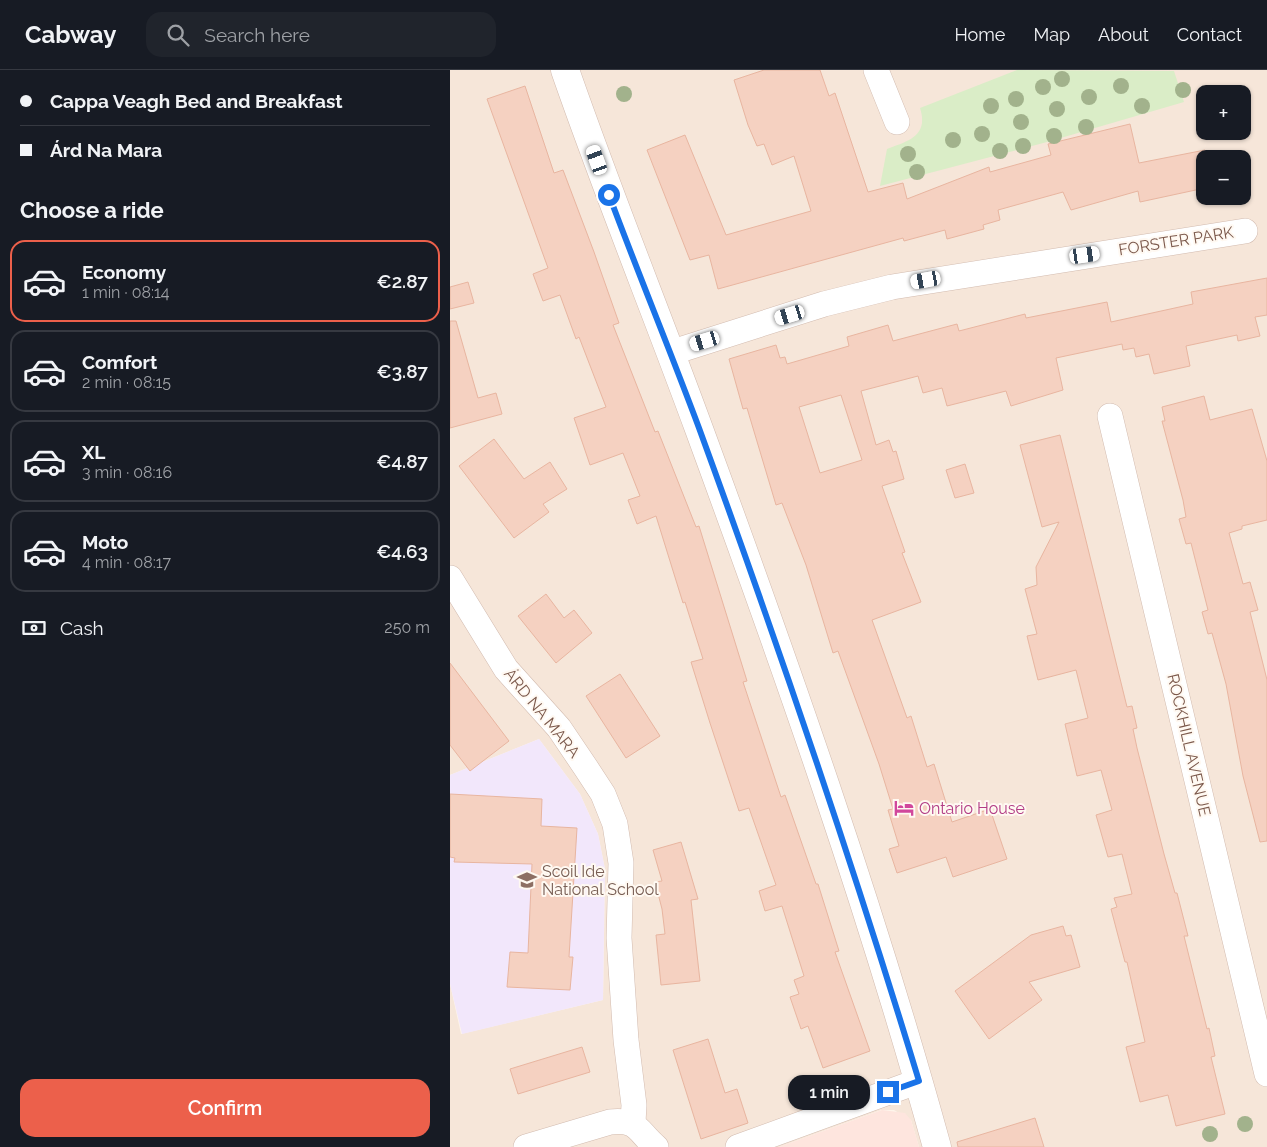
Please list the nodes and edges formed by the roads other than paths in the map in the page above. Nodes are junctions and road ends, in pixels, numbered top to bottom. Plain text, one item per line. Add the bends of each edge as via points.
1 (565, 70) edge
2 (876, 70) edge
3 (897, 122) dead end
4 (1245, 231) dead end
5 (670, 353) junction
6 (1110, 416) dead end
7 (450, 578) edge
8 (1267, 1074) edge
9 (919, 1081) junction
10 (633, 1122) junction
11 (526, 1147) edge
12 (656, 1147) edge
13 (738, 1147) edge
14 (937, 1147) edge

1 - 5 street
2 - 3 street
4 - 5 street, FORSTER PARK via 892,286
5 - 9 street via 821,771
6 - 8 street, ROCKHILL AVENUE
7 - 10 street, ÁRD NA MARA via 506,668 559,728 586,768 603,794 615,824 621,863 619,938
9 - 13 street
9 - 14 street
10 - 11 street via 610,1122
10 - 12 street

